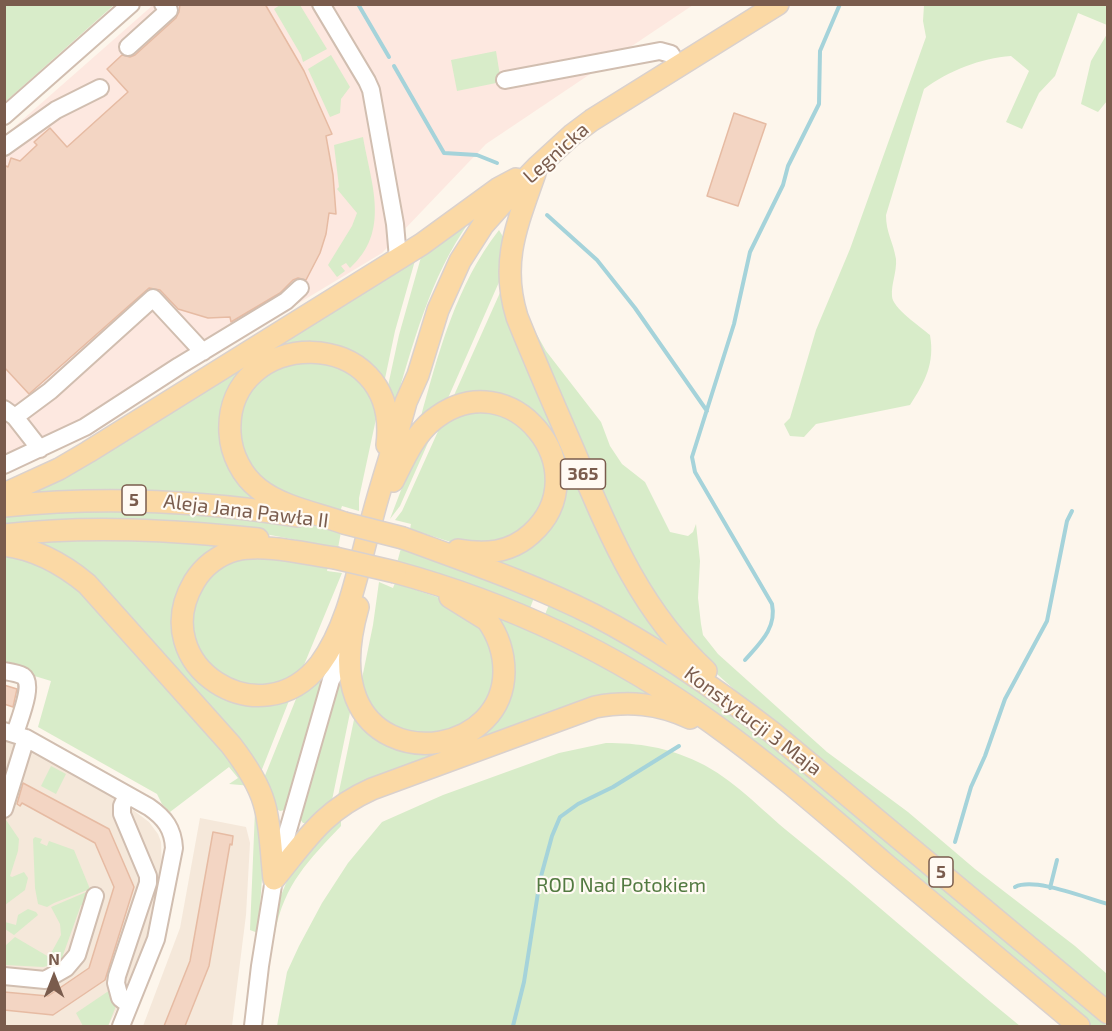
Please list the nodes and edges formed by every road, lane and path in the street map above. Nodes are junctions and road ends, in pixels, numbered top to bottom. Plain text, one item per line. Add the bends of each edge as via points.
1 (131, 4) edge
2 (163, 4) edge
3 (321, 4) edge
4 (778, 4) edge
5 (128, 47) dead end
6 (678, 67) junction
7 (506, 80) dead end
8 (100, 88) dead end
9 (4, 116) edge
10 (4, 147) edge
11 (537, 167) junction
12 (395, 224) junction
13 (422, 244) junction
14 (398, 258) junction
15 (300, 288) dead end
16 (203, 352) junction
17 (10, 413) edge
18 (40, 449) junction
19 (4, 465) edge
20 (387, 483) junction
21 (4, 494) edge
22 (4, 506) edge
23 (344, 523) junction
24 (4, 535) edge
25 (403, 538) junction
26 (4, 545) edge
27 (335, 558) junction
28 (395, 572) junction
29 (348, 621) junction
30 (4, 671) edge
31 (773, 733) junction
32 (15, 734) edge
33 (757, 758) junction
34 (127, 795) junction
35 (4, 809) edge
36 (274, 879) junction
37 (95, 896) dead end
38 (4, 976) edge
39 (129, 1005) junction
40 (1107, 1013) edge
41 (121, 1026) edge
42 (252, 1026) edge
43 (1079, 1026) edge

1 - 9 street
2 - 5 street via 169,10
3 - 12 street via 371,90
4 - 6 main road, Legnicka / 365
6 - 7 street via 671,54 660,51
6 - 11 main road, Legnicka / 365 via 592,120
8 - 10 street via 56,110
11 - 13 main road, 365 via 499,188
11 - 20 main road, Legnicka / 365 via 483,225 460,261 438,310 406,402
11 - 31 main road, 365 via 515,231 509,262 512,300 527,344 607,529 637,586 684,649
12 - 13 street via 408,238
12 - 14 street
13 - 14 main road, 365
14 - 21 main road, 365 via 79,458
15 - 16 street via 286,301
16 - 17 street via 153,298 50,391
16 - 18 street via 85,427
17 - 18 street
18 - 19 street
20 - 23 main road via 388,433 383,399 357,367 337,356 301,352 275,360 251,377 236,399 230,424 232,448 243,472 258,488 283,502
20 - 25 main road via 432,420 452,408 478,401 503,405 532,421 544,436 554,465 551,506 535,531 517,544 501,551 477,553
20 - 29 main road, 365
22 - 23 main road, Aleja Jana Pawła II / 5 via 146,500 237,506
23 - 25 main road, Konstytucji 3 Maja / 5, bridge
24 - 27 main road, Aleja Jana Pawła II / 5 via 96,530 207,534 259,539
25 - 31 main road, Konstytucji 3 Maja / 5 via 592,614 718,690
26 - 36 main road via 59,563 87,584 231,745 264,801
27 - 28 main road, Konstytucji 3 Maja / 5, bridge
27 - 29 main road via 257,548 236,550 217,558 196,578 187,595 184,635 192,658 209,678 237,693 263,696 280,692 307,677
28 - 29 main road via 453,598 491,626 501,650 504,678 499,696 485,719 465,735 427,743 401,740 383,731 362,710 352,684
28 - 33 main road, Konstytucji 3 Maja / 5 via 475,596 584,644 665,691
29 - 36 street via 332,661 331,680
30 - 32 street via 23,676 28,683
31 - 40 main road, Konstytucji 3 Maja / 5
32 - 34 street
32 - 35 street
33 - 36 main road via 673,711 639,703 595,707 348,801 317,825
33 - 43 main road, Konstytucji 3 Maja / 5
34 - 39 street via 122,814 148,876 117,976 120,998
34 - 39 street via 165,820 174,849 156,939
36 - 42 street
37 - 38 street via 77,955 66,968 45,980
39 - 41 street

